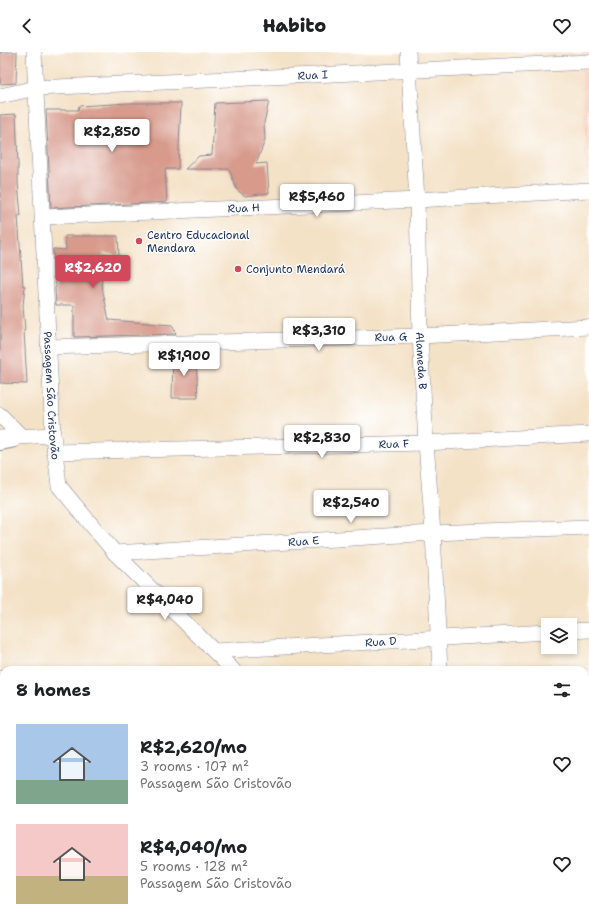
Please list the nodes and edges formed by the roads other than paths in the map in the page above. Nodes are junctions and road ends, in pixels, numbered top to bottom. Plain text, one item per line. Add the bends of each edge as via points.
1 (34, 52) edge
2 (408, 52) edge
3 (589, 62) edge
4 (409, 71) junction
5 (36, 88) junction
6 (0, 96) edge
7 (589, 190) edge
8 (417, 200) junction
9 (43, 217) junction
10 (589, 327) edge
11 (420, 336) junction
12 (48, 347) junction
13 (0, 415) edge
14 (589, 434) edge
15 (53, 435) junction
16 (22, 436) junction
17 (0, 438) edge
18 (426, 443) junction
19 (0, 446) edge
20 (54, 452) junction
21 (589, 527) edge
22 (433, 533) junction
23 (115, 553) junction
24 (589, 630) edge
25 (577, 631) edge
26 (541, 632) edge
27 (438, 639) junction
28 (214, 651) junction
29 (229, 666) edge
30 (440, 666) edge

1 - 5 street, Passagem São Cristovão
2 - 4 street, Alameda B
3 - 4 street, Rua I
4 - 5 street, Rua I
4 - 8 street, Alameda B
5 - 6 street, Rua I
5 - 9 street, Passagem São Cristovão
7 - 8 street, Rua H
8 - 9 street, Rua H
8 - 11 street, Alameda B
9 - 12 street, Passagem São Cristovão
10 - 11 street, Rua G
11 - 12 street, Rua G
11 - 18 street, Alameda B
12 - 15 street, Passagem São Cristovão
13 - 16 street
14 - 18 street, Rua F
15 - 16 street
15 - 19 lane
15 - 20 street, Passagem São Cristovão
16 - 17 street
18 - 20 street, Rua F
18 - 22 street, Alameda B
20 - 23 street, Passagem São Cristovão via 59,486
21 - 22 street, Rua E
22 - 23 street, Rua E
22 - 27 street, Alameda B
23 - 28 street, Passagem São Cristovão
24 - 25 street
26 - 27 street, Rua D
27 - 28 street, Rua D
27 - 30 street, Alameda B
28 - 29 street, Passagem São Cristovão

